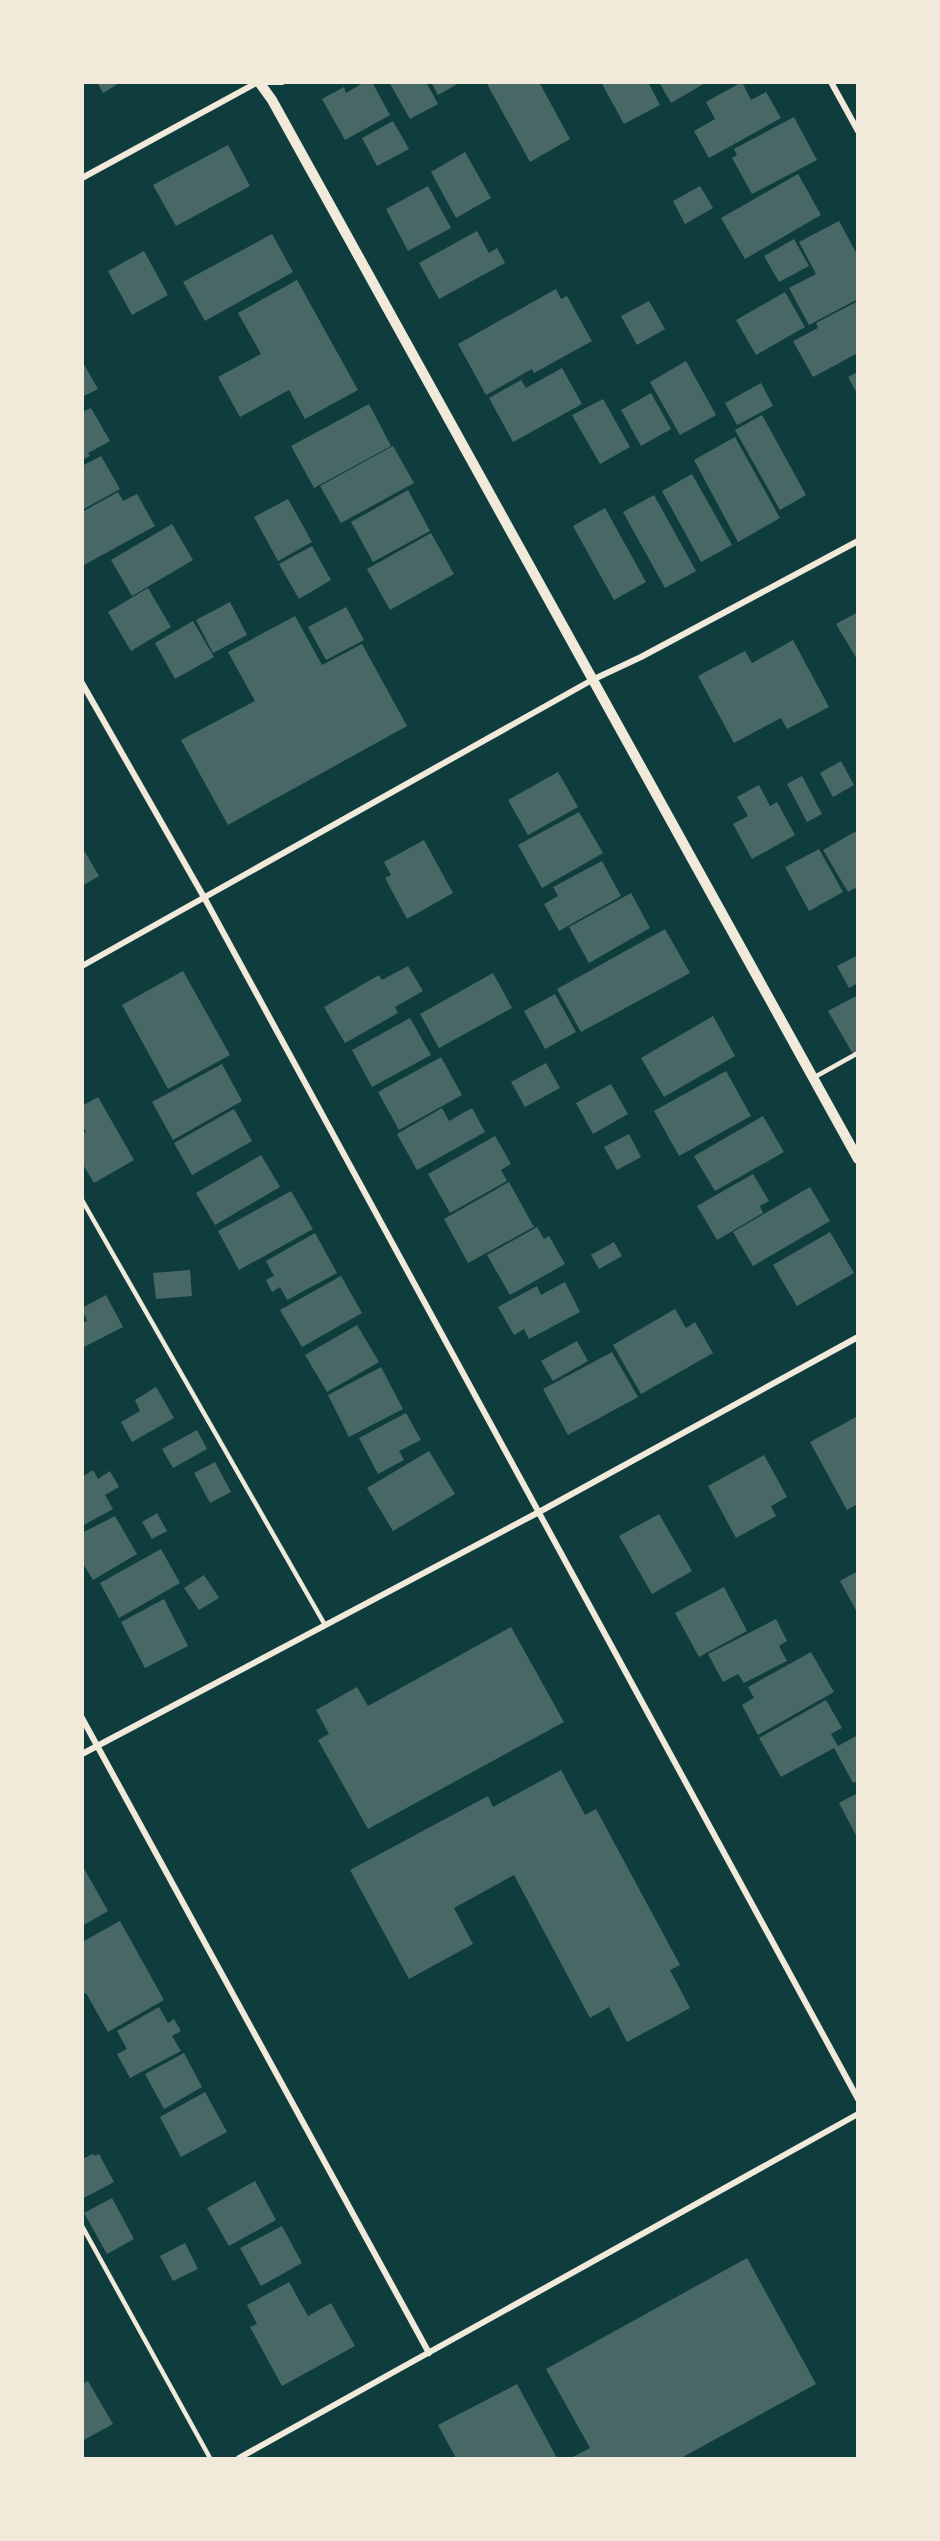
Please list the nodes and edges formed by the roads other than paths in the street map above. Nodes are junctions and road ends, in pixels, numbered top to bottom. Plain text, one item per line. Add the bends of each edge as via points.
1 (259, 82) edge
2 (264, 82) edge
3 (282, 82) edge
4 (831, 82) edge
5 (858, 131) edge
6 (82, 178) edge
7 (858, 541) edge
8 (591, 681) junction
9 (82, 683) edge
10 (205, 899) junction
11 (82, 966) edge
12 (858, 1053) edge
13 (813, 1078) junction
14 (858, 1159) edge
15 (82, 1200) edge
16 (858, 1337) edge
17 (539, 1512) junction
18 (325, 1625) junction
19 (82, 1718) edge
20 (98, 1745) junction
21 (82, 1754) edge
22 (858, 2099) edge
23 (858, 2114) edge
24 (82, 2226) edge
25 (429, 2353) junction
26 (210, 2458) edge
27 (239, 2458) edge

1 - 6 street
1 - 8 street
2 - 3 street
4 - 5 street
7 - 8 street
8 - 10 street
8 - 13 street
9 - 10 street
10 - 11 street
10 - 17 street
12 - 13 lane
13 - 14 street
15 - 18 lane
16 - 17 street
17 - 18 street
17 - 22 street
18 - 20 street
19 - 20 street
20 - 21 street
20 - 25 street
23 - 25 street
24 - 26 lane
25 - 27 street

